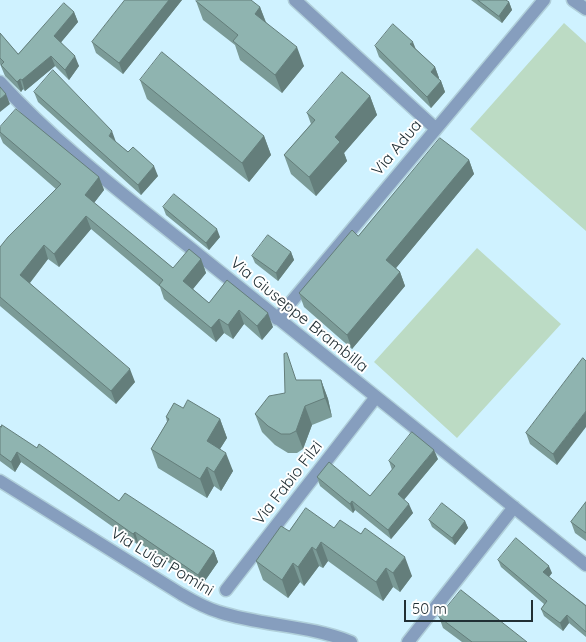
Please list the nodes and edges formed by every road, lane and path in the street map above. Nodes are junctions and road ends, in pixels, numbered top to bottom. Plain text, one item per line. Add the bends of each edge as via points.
1 (295, 0) edge
2 (544, 0) edge
3 (573, 0) edge
4 (586, 9) edge
5 (0, 82) edge
6 (436, 128) junction
7 (277, 319) junction
8 (376, 397) junction
9 (0, 481) edge
10 (514, 507) junction
11 (586, 565) edge
12 (226, 590) dead end
13 (351, 642) edge
14 (408, 642) edge

1 - 6 street
2 - 6 street, Via Adua
3 - 4 street
5 - 7 street, Via Giuseppe Brambilla via 18,108
6 - 7 street, Via Adua
7 - 8 street, Via Giuseppe Brambilla
8 - 10 street, Via Giuseppe Brambilla
8 - 12 street, Via Fabio Filzi
9 - 13 street, Via Luigi Pomini via 204,606 228,615
10 - 11 street, Via Giuseppe Brambilla
10 - 14 street

